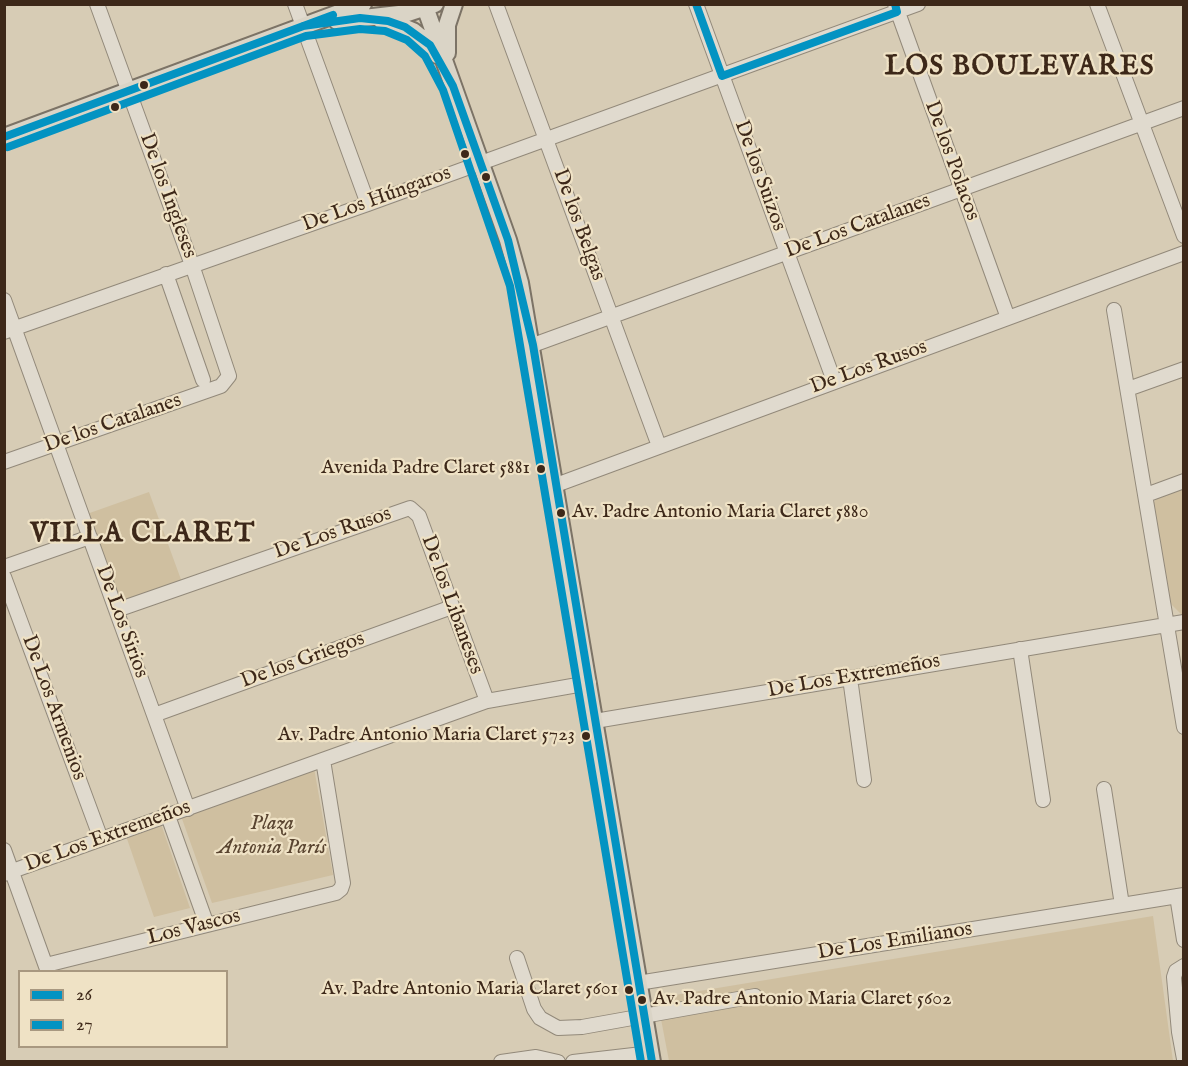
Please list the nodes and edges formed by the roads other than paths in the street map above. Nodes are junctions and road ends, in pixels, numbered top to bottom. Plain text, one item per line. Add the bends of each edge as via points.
1 (97, 4) edge
2 (295, 4) edge
3 (454, 4) edge
4 (496, 4) edge
5 (696, 4) edge
6 (918, 4) edge
7 (1097, 4) edge
8 (428, 6) edge
9 (896, 8) edge
10 (361, 11) edge
11 (303, 26) junction
12 (722, 76) junction
13 (453, 86) junction
14 (129, 93) junction
15 (1184, 108) edge
16 (1141, 124) junction
17 (4, 137) edge
18 (546, 140) junction
19 (481, 163) junction
20 (961, 189) junction
21 (368, 204) junction
22 (1184, 236) edge
23 (787, 252) junction
24 (1184, 253) edge
25 (192, 265) junction
26 (166, 274) junction
27 (4, 300) edge
28 (1114, 310) dead end
29 (611, 316) junction
30 (1008, 318) junction
31 (10, 330) edge
32 (533, 345) junction
33 (1184, 369) edge
34 (203, 380) dead end
35 (834, 381) junction
36 (221, 386) joint
37 (1128, 389) junction
38 (56, 443) junction
39 (659, 446) junction
40 (4, 462) edge
41 (1184, 482) edge
42 (556, 485) junction
43 (1146, 495) junction
44 (414, 510) joint
45 (90, 537) junction
46 (4, 567) edge
47 (4, 577) edge
48 (452, 607) junction
49 (117, 610) junction
50 (1184, 622) edge
51 (1168, 625) junction
52 (1020, 649) junction
53 (849, 678) junction
54 (589, 683) junction
55 (487, 701) junction
56 (154, 715) junction
57 (596, 721) junction
58 (1184, 727) edge
59 (323, 760) junction
60 (864, 780) dead end
61 (1104, 789) dead end
62 (1043, 800) dead end
63 (188, 809) junction
64 (168, 816) junction
65 (101, 839) junction
66 (4, 850) edge
67 (8, 873) edge
68 (1180, 895) edge
69 (1122, 905) junction
70 (207, 925) junction
71 (1184, 940) edge
72 (517, 958) dead end
73 (1184, 966) edge
74 (47, 968) edge
75 (638, 983) junction
76 (755, 996) dead end
77 (644, 1015) junction
78 (1181, 1031) edge
79 (651, 1057) edge
80 (1184, 1059) edge
81 (501, 1062) edge
82 (558, 1062) edge
83 (573, 1062) edge

1 - 14 street, De los Ingleses
2 - 11 street
3 - 13 main road via 446,32
4 - 18 street, De los Belgas
5 - 12 street, De los Suizos
6 - 9 street, De Los Húngaros
7 - 16 street
8 - 10 main road
8 - 13 main road
9 - 12 street, De Los Húngaros
9 - 20 street, De los Polacos
10 - 11 main road
10 - 13 main road via 421,36 433,49
11 - 14 main road
11 - 21 street
12 - 18 street, De Los Húngaros
12 - 23 street, De los Suizos
13 - 19 main road
14 - 17 main road
14 - 25 street, De los Ingleses
15 - 16 street, De Los Catalanes
16 - 20 street, De Los Catalanes
16 - 22 street
18 - 19 street, De Los Húngaros
18 - 29 street, De los Belgas
19 - 21 street, De Los Húngaros
19 - 32 main road via 515,263
20 - 23 street, De Los Catalanes
20 - 30 street, De los Polacos
21 - 25 street, De Los Húngaros
23 - 29 street, De Los Catalanes
23 - 35 street, De los Suizos
24 - 30 street, De Los Rusos
25 - 26 street, De Los Húngaros
25 - 36 street, De los Ingleses via 228,368 229,376
26 - 31 street, De Los Húngaros
26 - 34 street
27 - 31 street, De Los Sirios
28 - 37 street
29 - 32 street, De Los Catalanes
29 - 39 street, De los Belgas
30 - 35 street, De Los Rusos
31 - 38 street, De Los Sirios
32 - 42 main road
33 - 37 street
35 - 39 street, De Los Rusos
36 - 38 street, De los Catalanes
37 - 43 street
38 - 40 street, De los Catalanes
38 - 45 street, De Los Sirios
39 - 42 street, De Los Rusos
41 - 43 street
42 - 54 main road
43 - 51 street
44 - 48 street, De los Libaneses
44 - 49 street, De Los Rusos via 402,510
45 - 46 street
45 - 49 street, De Los Sirios
47 - 65 street, De Los Armenios
48 - 55 street, De los Libaneses
48 - 56 street, De los Griegos
49 - 56 street, De Los Sirios
50 - 51 street, De Los Extremeños
51 - 52 street, De Los Extremeños
51 - 58 street
52 - 53 street, De Los Extremeños
52 - 62 street
53 - 57 street, De Los Extremeños
53 - 60 street
54 - 55 street, De Los Extremeños
54 - 57 main road
55 - 59 street, De Los Extremeños
56 - 63 street, De Los Sirios
57 - 75 main road
59 - 63 street, De Los Extremeños
59 - 70 street, Los Vascos via 341,889
61 - 69 street
63 - 64 street, De Los Extremeños
64 - 65 street, De Los Extremeños
64 - 70 street
65 - 67 street, De Los Extremeños
66 - 67 street
67 - 74 street
68 - 69 street, De Los Emilianos
68 - 71 street
69 - 75 street, De Los Emilianos
70 - 74 street, Los Vascos
72 - 77 street via 534,1009 548,1024 570,1028
73 - 78 street via 1174,977
75 - 77 main road
76 - 77 street
77 - 79 main road
78 - 80 street
79 - 83 street
81 - 82 street via 536,1057

